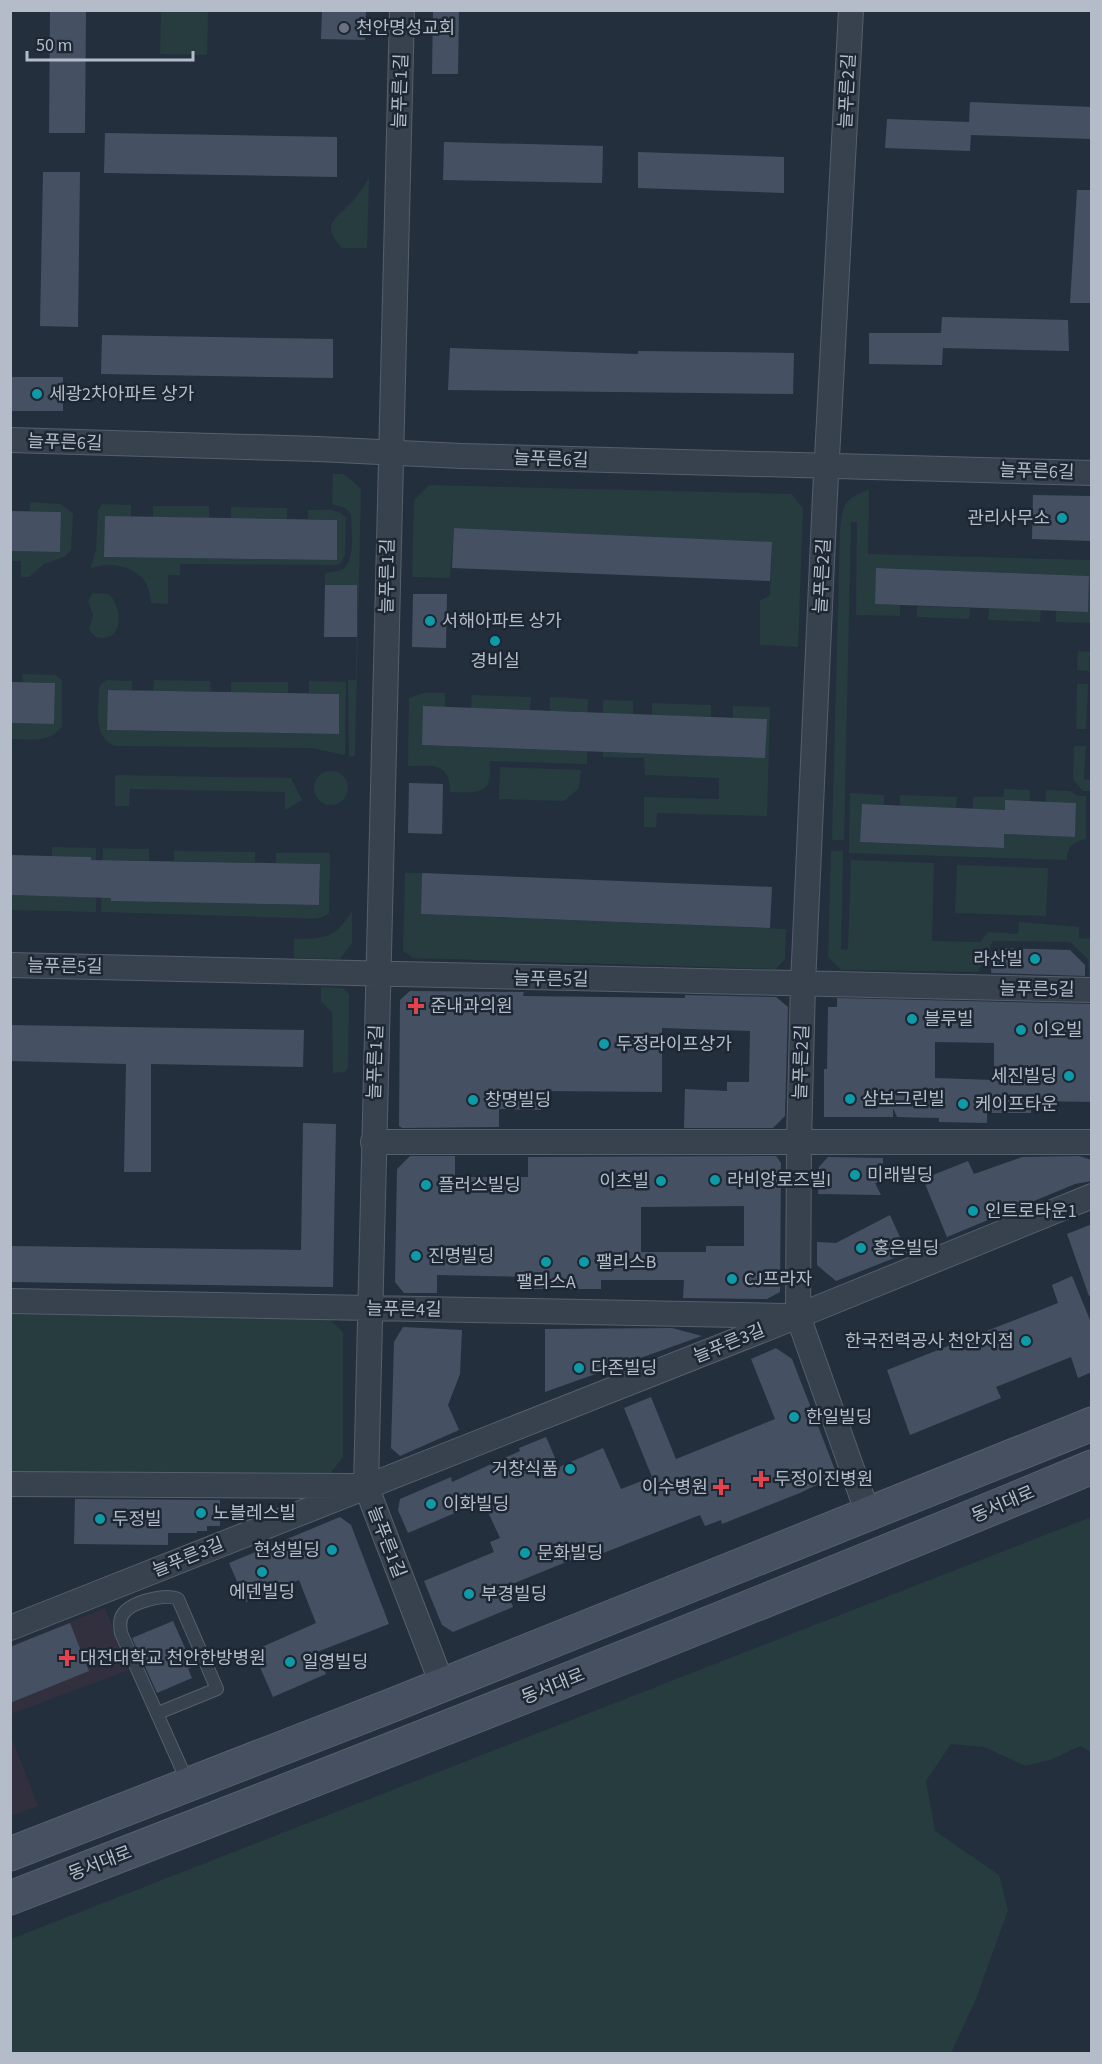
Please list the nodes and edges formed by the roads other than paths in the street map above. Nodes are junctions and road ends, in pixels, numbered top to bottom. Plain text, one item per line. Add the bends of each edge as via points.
1 (402, 10) edge
2 (851, 10) edge
3 (10, 440) edge
4 (390, 453) junction
5 (828, 466) junction
6 (1092, 472) edge
7 (10, 965) edge
8 (378, 974) junction
9 (803, 984) junction
10 (1092, 990) edge
11 (373, 1142) junction
12 (799, 1142) junction
13 (1092, 1142) edge
14 (1092, 1196) edge
15 (10, 1301) edge
16 (371, 1308) junction
17 (798, 1316) junction
18 (1092, 1424) edge
19 (1092, 1467) edge
20 (10, 1484) edge
21 (366, 1486) junction
22 (868, 1514) junction
23 (10, 1628) edge
24 (442, 1684) junction
25 (158, 1713) junction
26 (189, 1785) junction
27 (10, 1854) edge
28 (10, 1898) edge

1 - 4 street, 늘푸른1길
2 - 5 street, 늘푸른2길
3 - 4 street, 늘푸른6길
4 - 5 street, 늘푸른6길
4 - 8 street, 늘푸른1길
5 - 6 street, 늘푸른6길
5 - 9 street, 늘푸른2길
7 - 8 street, 늘푸른5길
8 - 9 street, 늘푸른5길
8 - 11 street, 늘푸른1길
9 - 10 street, 늘푸른5길
9 - 12 street, 늘푸른2길
11 - 12 street
11 - 16 street, 늘푸른1길
12 - 13 street
12 - 17 street, 늘푸른2길
14 - 17 street, 늘푸른3길
15 - 16 street, 늘푸른4길
16 - 17 street, 늘푸른4길
16 - 21 street, 늘푸른1길
17 - 21 street, 늘푸른3길
17 - 22 street, 늘푸른2길
18 - 22 main road
19 - 28 main road, 동서대로 via 795,1590
20 - 21 street, 늘푸른3길
21 - 23 street, 늘푸른3길
21 - 24 street, 늘푸른1길
22 - 24 main road
24 - 26 main road
25 - 25 lane via 120,1624 127,1610 160,1596 171,1596 178,1599 217,1689
25 - 26 lane
26 - 27 main road

